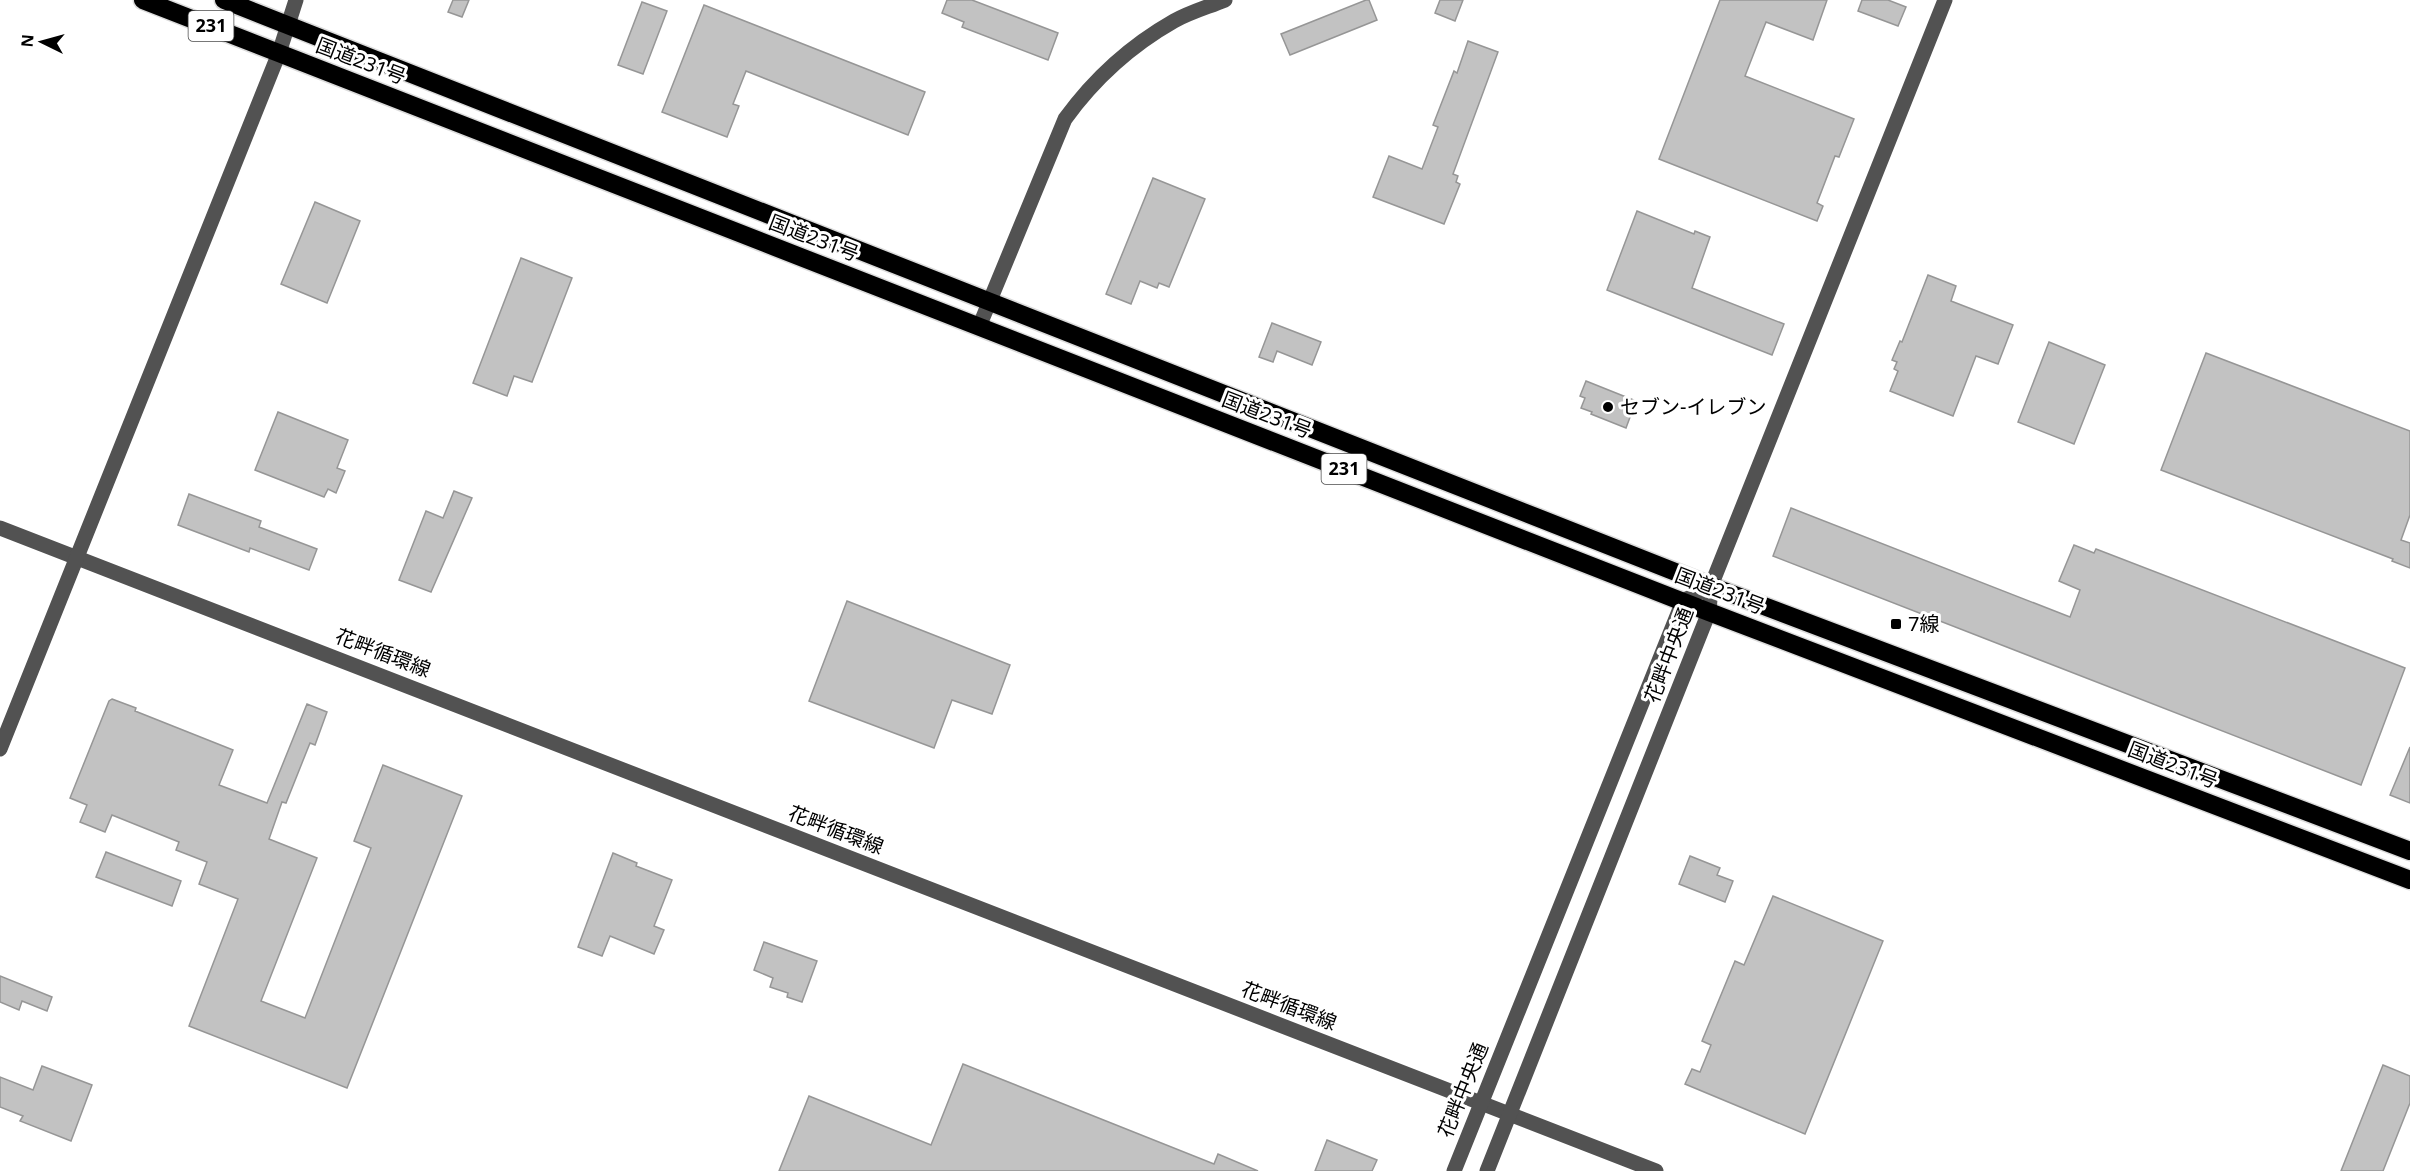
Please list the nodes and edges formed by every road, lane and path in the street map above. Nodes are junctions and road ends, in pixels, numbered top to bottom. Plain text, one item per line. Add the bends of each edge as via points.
1 (143, 0) edge
2 (224, 0) edge
3 (296, 0) edge
4 (1225, 0) edge
5 (1945, 0) edge
6 (290, 25) junction
7 (279, 53) junction
8 (988, 301) junction
9 (979, 327) junction
10 (0, 528) edge
11 (76, 556) junction
12 (1711, 586) junction
13 (1683, 601) junction
14 (1709, 612) junction
15 (0, 749) edge
16 (2410, 851) edge
17 (2410, 880) edge
18 (1480, 1103) junction
19 (1510, 1114) junction
20 (1454, 1171) edge
21 (1487, 1171) edge
22 (1656, 1171) edge

1 - 7 highway, 国道231号 / 231
2 - 6 highway, 国道231号 / 231
3 - 6 street
4 - 8 street via 1175,20 1141,42 1084,93 1065,119
5 - 12 street
6 - 7 street
6 - 8 highway, 国道231号 / 231
7 - 9 highway, 国道231号 / 231
7 - 11 street
8 - 9 street
8 - 12 highway, 国道231号 / 231
9 - 13 highway, 国道231号 / 231
10 - 11 street, 花畔循環線
11 - 15 street
11 - 18 street, 花畔循環線
12 - 13 street, 花畔中央通
12 - 14 street, 花畔中央通
12 - 16 highway, 国道231号 / 231
13 - 14 highway, 国道231号 / 231
13 - 18 street, 花畔中央通
14 - 17 highway, 国道231号 / 231
14 - 19 street, 花畔中央通
18 - 19 street, 花畔循環線
18 - 20 street, 花畔中央通
19 - 21 street, 花畔中央通
19 - 22 street, 花畔循環線

